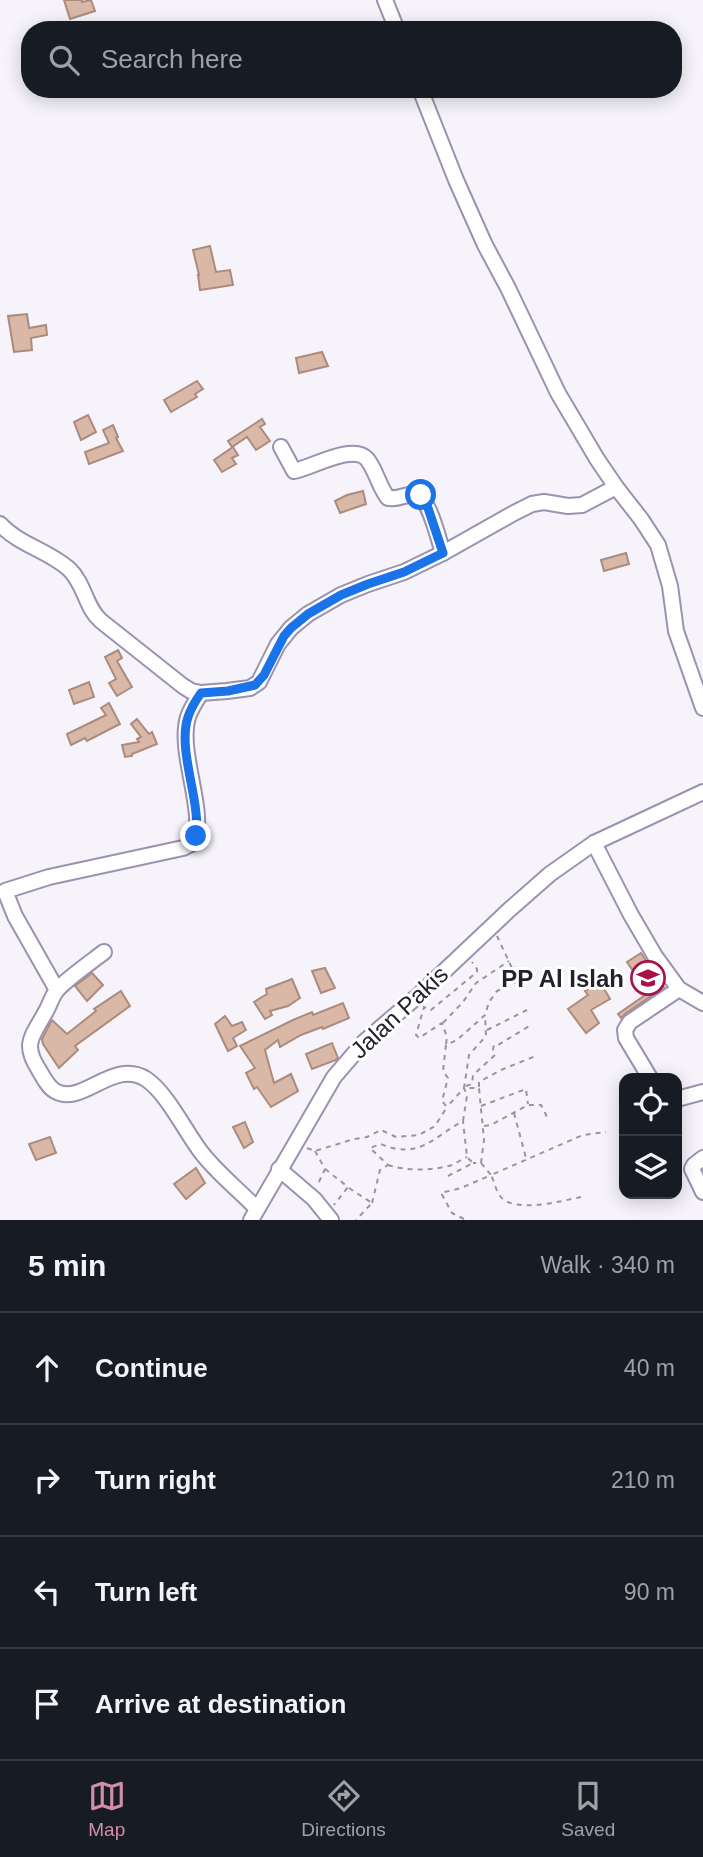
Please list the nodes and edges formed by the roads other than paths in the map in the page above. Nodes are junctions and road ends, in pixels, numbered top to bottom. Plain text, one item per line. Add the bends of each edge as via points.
1 (385, 0) edge
2 (393, 21) edge
3 (424, 98) edge
4 (281, 447) dead end
5 (616, 487) junction
6 (0, 524) edge
7 (443, 553) junction
8 (201, 693) junction
9 (703, 708) edge
10 (703, 792) edge
11 (594, 843) junction
12 (2, 892) edge
13 (104, 952) dead end
14 (679, 989) junction
15 (57, 990) junction
16 (703, 1003) edge
17 (646, 1073) edge
18 (703, 1092) edge
19 (682, 1098) edge
20 (703, 1158) edge
21 (279, 1169) junction
22 (703, 1192) edge
23 (254, 1214) edge
24 (329, 1217) edge

1 - 2 street
3 - 5 street via 485,245 558,393
4 - 7 street via 293,471 347,453 362,455 388,498 422,497
5 - 7 street via 582,505 532,504
5 - 9 street via 658,545 676,631
6 - 8 street via 15,538 59,560 78,580 96,617 183,686
7 - 8 street via 341,595 308,614 284,636 255,685
8 - 12 street via 186,724 197,828 193,843
10 - 11 street, Jalan Pakis
11 - 14 street via 631,915
11 - 21 street, Jalan Pakis via 550,874 364,1042 334,1077
12 - 15 street
13 - 15 street
14 - 16 street
14 - 17 street via 625,1030
15 - 23 street via 29,1045 32,1059 49,1085 68,1094 120,1074 145,1078 160,1092 203,1156
18 - 19 street
20 - 22 street via 692,1168
21 - 23 street, Jalan Pakis
21 - 24 street

